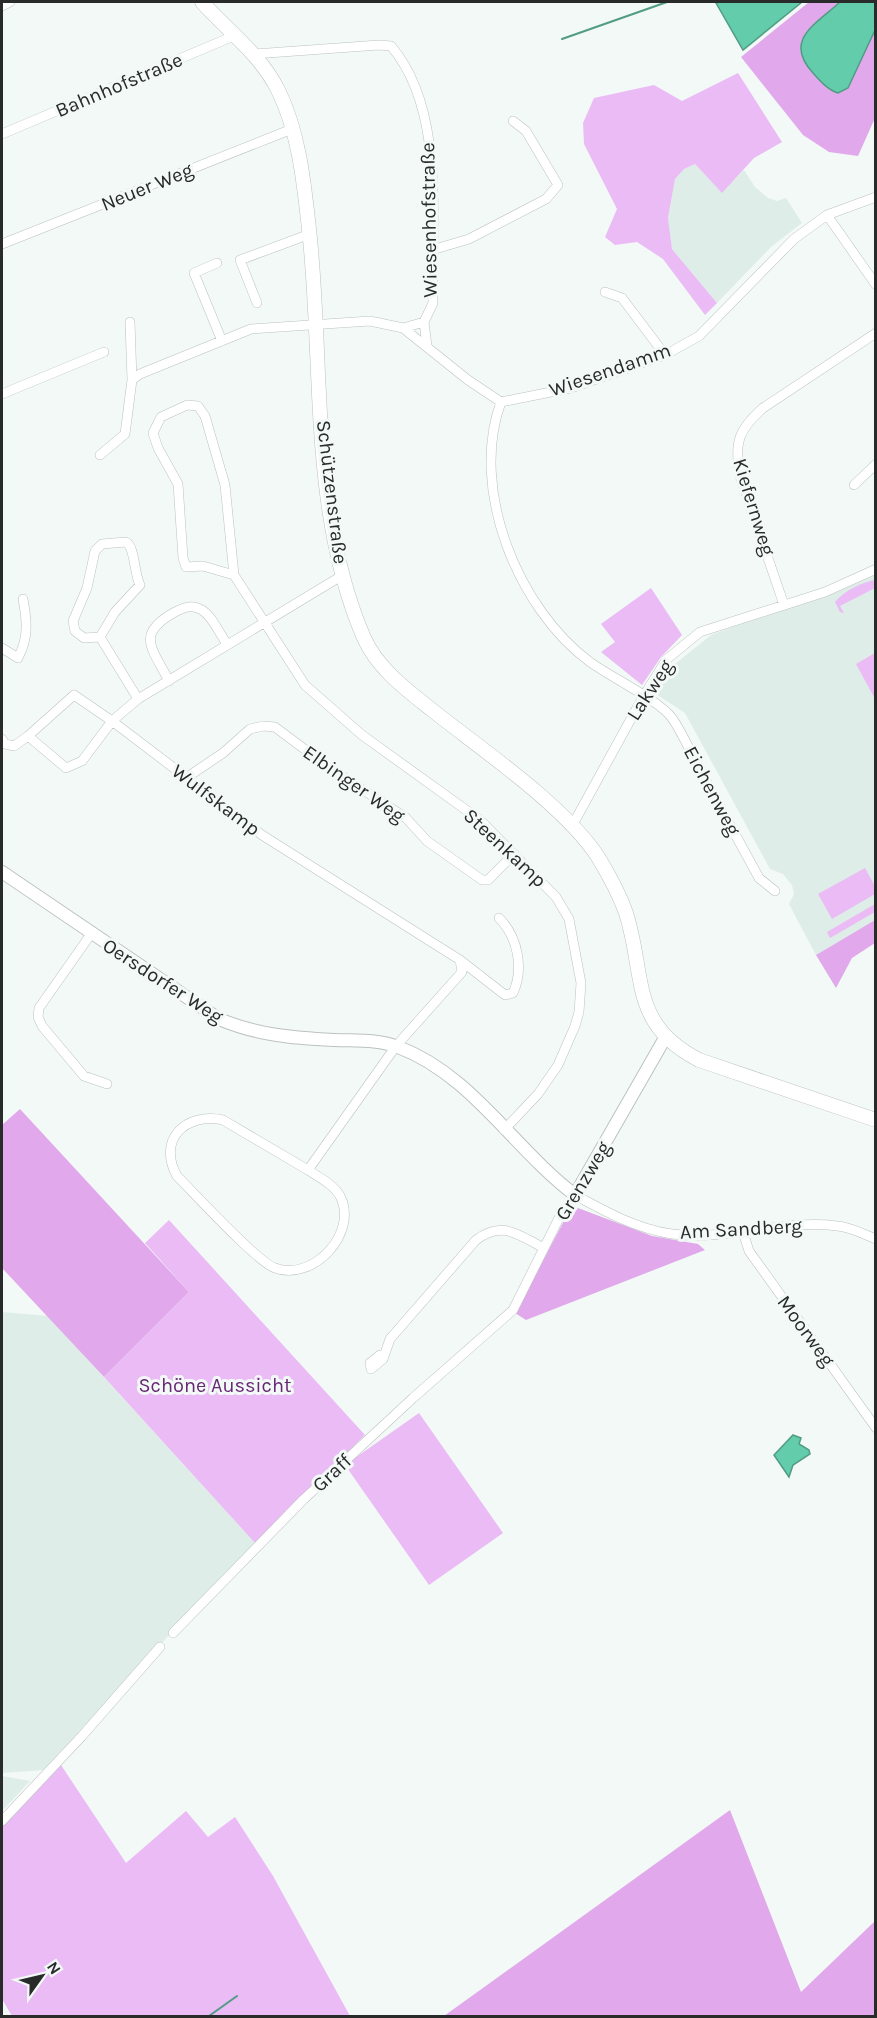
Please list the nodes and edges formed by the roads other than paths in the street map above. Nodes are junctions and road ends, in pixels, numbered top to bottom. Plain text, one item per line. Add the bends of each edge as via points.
1 (9, 2) edge
2 (202, 2) edge
3 (2, 6) edge
4 (211, 8) edge
5 (236, 35) junction
6 (254, 54) junction
7 (513, 121) dead end
8 (292, 129) junction
9 (2, 134) edge
10 (876, 197) edge
11 (827, 215) junction
12 (309, 234) junction
13 (2, 244) edge
14 (432, 250) junction
15 (217, 263) dead end
16 (876, 285) edge
17 (605, 292) dead end
18 (257, 303) dead end
19 (130, 322) dead end
20 (424, 322) junction
21 (317, 325) junction
22 (403, 328) junction
23 (876, 333) edge
24 (222, 341) junction
25 (427, 346) junction
26 (104, 352) dead end
27 (665, 355) junction
28 (132, 380) junction
29 (2, 394) edge
30 (501, 402) junction
31 (100, 455) dead end
32 (876, 464) edge
33 (854, 485) dead end
34 (876, 569) edge
35 (234, 575) junction
36 (343, 575) junction
37 (23, 598) dead end
38 (784, 605) junction
39 (264, 623) junction
40 (100, 637) junction
41 (227, 644) junction
42 (2, 648) edge
43 (169, 681) junction
44 (643, 697) junction
45 (138, 699) junction
46 (111, 721) junction
47 (28, 736) junction
48 (2, 739) edge
49 (186, 778) junction
50 (572, 826) junction
51 (514, 854) junction
52 (2, 872) edge
53 (775, 891) dead end
54 (499, 918) dead end
55 (92, 934) junction
56 (460, 960) junction
57 (665, 1038) junction
58 (396, 1046) junction
59 (106, 1084) dead end
60 (876, 1120) edge
61 (504, 1130) junction
62 (308, 1170) junction
63 (575, 1195) junction
64 (743, 1232) junction
65 (876, 1239) edge
66 (544, 1248) junction
67 (501, 1323) joint
68 (383, 1355) dead end
69 (876, 1428) edge
70 (173, 1633) dead end
71 (160, 1647) dead end
72 (2, 1821) edge

1 - 3 street
2 - 4 main road, Schützenstraße
4 - 5 main road, Schützenstraße
5 - 6 main road, Schützenstraße
5 - 9 street, Bahnhofstraße
6 - 8 main road, Schützenstraße via 280,93
6 - 14 street, Wiesenhofstraße via 391,46 418,92 428,136
7 - 14 street via 526,132 558,185 555,191 469,239
8 - 12 main road, Schützenstraße via 304,181
8 - 13 street, Neuer Weg
10 - 11 street, Wiesendamm
11 - 16 street
11 - 27 street, Wiesendamm via 794,239 699,336
12 - 18 street via 240,260
12 - 21 main road, Schützenstraße
14 - 20 street, Wiesenhofstraße via 433,303
15 - 24 street via 194,273
17 - 27 street via 622,298
19 - 28 street
20 - 22 street, Wiesenhofstraße
20 - 25 street, Wiesenhofstraße
21 - 22 street via 370,321
21 - 24 street via 251,329
21 - 36 main road, Schützenstraße via 329,504
22 - 25 street
23 - 38 street, Kiefernweg via 763,408 746,422 739,438 736,454 740,476
24 - 28 street
25 - 30 street
26 - 29 street
27 - 30 street, Wiesendamm via 572,388
28 - 31 street via 125,434
30 - 44 street, Eichenweg via 492,472 501,529 516,570 562,637 589,661
32 - 33 street
34 - 38 street, Lakweg
35 - 35 street via 225,485 205,416 198,406 187,405 160,417 154,429 158,448 178,484 186,567 203,566
35 - 39 street, Steenkamp
36 - 39 street
36 - 50 main road, Schützenstraße via 366,643 382,666
37 - 42 street via 25,644 18,658
38 - 44 street, Lakweg via 700,632 667,659
39 - 41 street
39 - 51 street, Steenkamp via 305,685 362,735 480,820
40 - 40 street via 115,612 140,585 135,576 133,549 126,542 102,544 95,551 74,621 75,630 84,638
40 - 45 street
41 - 43 street
41 - 43 street via 206,613 194,606 159,621 151,631 152,647
43 - 45 street
44 - 50 street, Lakweg
44 - 53 street, Eichenweg via 671,716 759,878
45 - 46 street
46 - 47 street, Wulfskamp via 74,695
46 - 47 street via 82,760 66,768
46 - 49 street, Wulfskamp
47 - 48 street via 14,746
49 - 51 street, Elbinger Weg via 250,729 275,727 406,818 428,841 482,880 488,880
49 - 56 street, Wulfskamp via 262,835
50 - 57 main road, Schützenstraße via 612,880 626,913 649,1015
51 - 61 street, Steenkamp via 556,897 569,919 581,983 579,1012 570,1042 538,1094
52 - 55 street, Oersdorfer Weg
54 - 56 street, Wulfskamp via 510,930 519,968 513,993 497,991 485,977
55 - 58 street, Oersdorfer Weg via 199,1007 244,1030 272,1036
55 - 59 street via 39,1008 38,1017 84,1076
56 - 58 street via 462,972 452,987
57 - 60 main road via 699,1060
57 - 63 street, Grenzweg
58 - 61 street, Oersdorfer Weg via 427,1060 455,1080
58 - 62 street
61 - 63 street, Oersdorfer Weg via 549,1176
62 - 62 street via 339,1195 345,1213 343,1230 321,1258 305,1269 289,1272 272,1268 177,1176 169,1162 169,1148 183,1127 208,1117 223,1120
63 - 64 street, Am Sandberg via 622,1220 673,1234
63 - 66 street, Grenzweg
64 - 65 street, Am Sandberg via 837,1226
64 - 69 street, Moorweg via 749,1251
66 - 67 street, Grenzweg via 513,1311
66 - 68 street via 505,1229 484,1234 390,1339
67 - 70 street, Graff via 357,1449
71 - 72 street

